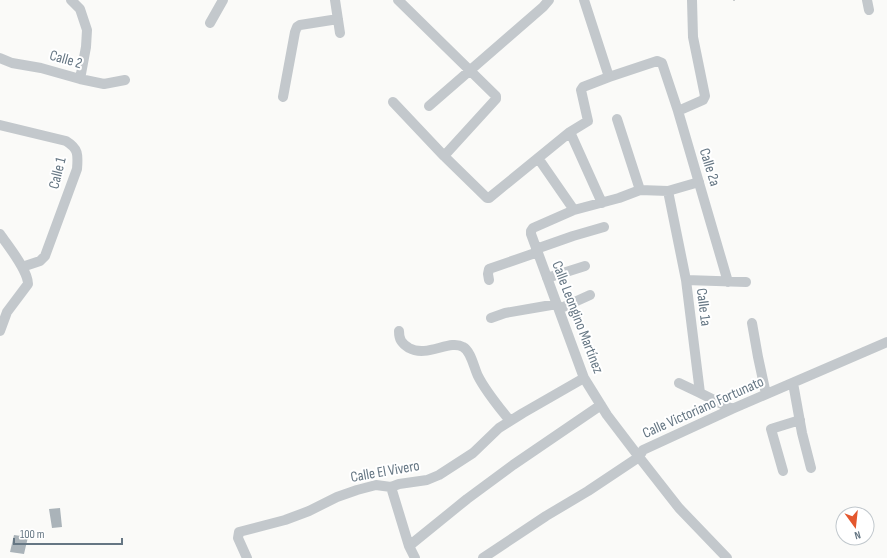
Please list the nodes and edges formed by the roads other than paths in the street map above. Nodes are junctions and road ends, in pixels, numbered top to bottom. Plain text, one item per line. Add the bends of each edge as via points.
1 (71, 0) edge
2 (223, 0) edge
3 (335, 0) edge
4 (398, 0) edge
5 (549, 0) edge
6 (584, 0) edge
7 (692, 0) edge
8 (338, 19) junction
9 (210, 24) dead end
10 (340, 33) dead end
11 (0, 58) edge
12 (470, 70) junction
13 (609, 77) junction
14 (80, 79) junction
15 (125, 80) dead end
16 (283, 97) dead end
17 (393, 102) dead end
18 (429, 106) dead end
19 (678, 111) junction
20 (617, 118) dead end
21 (0, 125) edge
22 (570, 132) junction
23 (444, 156) junction
24 (538, 158) junction
25 (699, 182) junction
26 (640, 190) junction
27 (668, 191) junction
28 (602, 202) junction
29 (574, 210) junction
30 (604, 227) dead end
31 (0, 234) edge
32 (537, 251) junction
33 (585, 266) dead end
34 (22, 267) junction
35 (547, 278) junction
36 (489, 280) dead end
37 (686, 280) junction
38 (728, 282) junction
39 (746, 282) dead end
40 (590, 295) dead end
41 (558, 306) junction
42 (491, 318) dead end
43 (752, 323) dead end
44 (0, 330) edge
45 (399, 331) dead end
46 (887, 342) edge
47 (584, 378) junction
48 (679, 383) dead end
49 (793, 383) junction
50 (700, 393) junction
51 (766, 394) junction
52 (601, 405) junction
53 (732, 409) junction
54 (800, 420) junction
55 (510, 421) junction
56 (639, 457) junction
57 (811, 468) dead end
58 (783, 471) dead end
59 (391, 487) junction
60 (409, 546) junction
61 (247, 558) edge
62 (415, 558) edge
63 (483, 558) edge
64 (727, 558) edge

1 - 14 street via 80,9 87,30
2 - 9 street
3 - 8 street
4 - 12 street
5 - 12 street
6 - 13 street
7 - 19 street via 693,37 705,96 703,100
8 - 10 street
8 - 16 street via 297,27
11 - 14 street, Calle 2
12 - 18 street
12 - 23 street via 496,96 496,99
13 - 19 street, Calle 2a via 660,62
13 - 22 street via 581,88 588,121
14 - 15 street, Calle 2 via 104,84
17 - 23 street
19 - 25 street, Calle 2a
20 - 26 street
21 - 34 street, Calle 1 via 66,141 76,150 78,157 77,169 45,256 40,261
22 - 24 street
22 - 28 street
23 - 24 street via 487,198
24 - 29 street
25 - 27 street
25 - 38 street, Calle 2a
26 - 27 street
26 - 28 street
27 - 37 street, Calle 1a
28 - 29 street
29 - 32 street, Calle Leongino Martínez via 533,228 531,234
30 - 32 street
31 - 34 street
32 - 35 street, Calle Leongino Martínez
32 - 36 street via 489,269
33 - 35 street
34 - 44 street via 28,284 7,312
35 - 41 street, Calle Leongino Martínez
37 - 38 street
37 - 50 street, Calle 1a
38 - 39 street
40 - 41 street
41 - 42 street via 505,313
41 - 47 street, Calle Leongino Martínez
43 - 51 street
45 - 55 street via 402,344 412,349 422,351 462,346 468,352 490,396
46 - 49 street, Calle Victoriano Fortunato
47 - 52 street, Calle Leongino Martínez
47 - 55 street, Calle El Vivero
48 - 50 street
49 - 51 street, Calle Victoriano Fortunato
49 - 54 street
50 - 53 street
51 - 53 street, Calle Victoriano Fortunato
52 - 56 street, Calle Leongino Martínez
52 - 60 street via 513,465
53 - 56 street, Calle Victoriano Fortunato via 643,450
54 - 57 street
54 - 58 street via 771,429
55 - 59 street, Calle El Vivero via 473,453 439,475
56 - 63 street, Calle Victoriano Fortunato
56 - 64 street, Calle Leongino Martínez via 679,508
59 - 60 street
59 - 61 street, Calle El Vivero via 376,485 357,490 285,520 239,532 238,538
60 - 62 street

